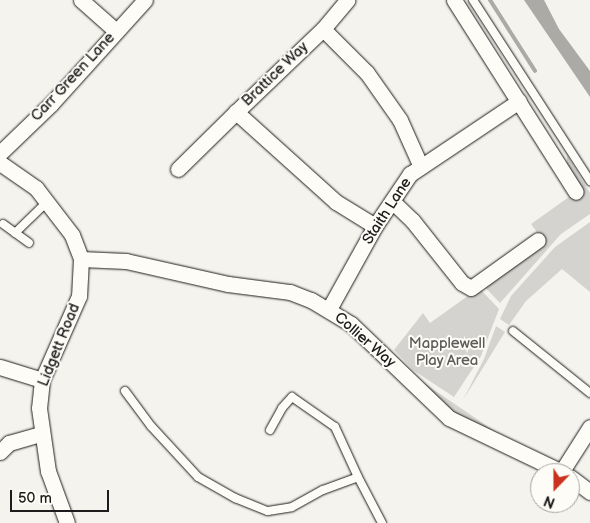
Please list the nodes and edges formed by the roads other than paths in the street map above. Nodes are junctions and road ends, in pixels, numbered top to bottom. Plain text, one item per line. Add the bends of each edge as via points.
1 (82, 0) edge
2 (145, 0) edge
3 (347, 0) edge
4 (454, 0) edge
5 (473, 0) edge
6 (323, 30) junction
7 (116, 32) junction
8 (518, 101) junction
9 (236, 112) junction
10 (0, 153) edge
11 (0, 163) edge
12 (421, 167) junction
13 (178, 169) dead end
14 (590, 181) edge
15 (576, 192) dead end
16 (392, 201) junction
17 (47, 202) junction
18 (3, 224) dead end
19 (375, 226) junction
20 (15, 233) junction
21 (538, 240) dead end
22 (29, 243) dead end
23 (81, 259) junction
24 (329, 309) junction
25 (514, 330) dead end
26 (0, 367) edge
27 (42, 380) junction
28 (125, 391) dead end
29 (590, 393) edge
30 (590, 427) edge
31 (270, 430) dead end
32 (42, 434) junction
33 (0, 452) edge
34 (541, 463) edge
35 (571, 463) edge
36 (358, 477) junction
37 (67, 523) edge
38 (382, 523) edge

1 - 7 street
2 - 7 street, Carr Green Lane
3 - 6 street, Brattice Way
4 - 8 street
5 - 14 lane
6 - 9 street, Brattice Way
6 - 12 street via 367,73 400,120
7 - 10 street, Carr Green Lane via 51,104
8 - 12 street, Staith Lane
8 - 15 street
9 - 13 street
9 - 19 street, Brattice Way via 336,202
11 - 17 street, Lidgett Road via 36,188
12 - 16 street, Staith Lane via 410,174
16 - 19 street, Staith Lane
16 - 21 street via 471,288
17 - 20 lane
17 - 23 street, Lidgett Road via 72,235
18 - 20 lane
19 - 24 street, Staith Lane
20 - 22 lane
23 - 24 street, Collier Way via 126,261 209,281 282,290
23 - 27 street, Lidgett Road via 79,296
24 - 34 street, Collier Way via 367,338 448,418
25 - 29 lane
26 - 27 street
27 - 32 street, Lidgett Road via 38,408
28 - 36 lane via 151,426 198,477 268,511 292,507 323,490
30 - 35 street
31 - 36 lane via 292,397 334,426
32 - 33 street via 8,443
32 - 37 street, Lidgett Road via 48,471
36 - 38 lane

